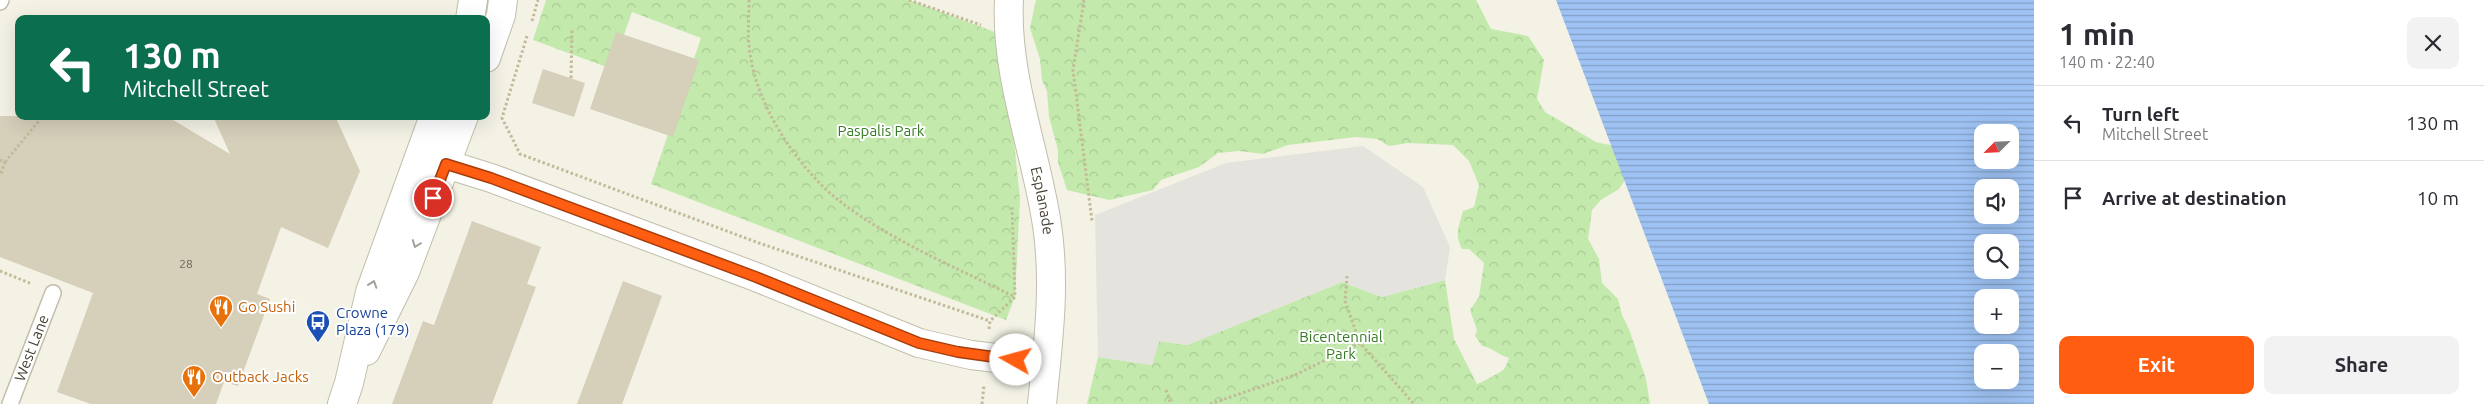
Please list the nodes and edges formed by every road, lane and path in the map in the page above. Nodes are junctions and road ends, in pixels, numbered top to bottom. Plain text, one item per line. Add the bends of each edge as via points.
1 (473, 0) edge
2 (503, 0) edge
3 (538, 0) edge
4 (749, 0) edge
5 (910, 0) edge
6 (1009, 0) edge
7 (1084, 0) edge
8 (471, 15) edge
9 (572, 29) dead end
10 (1010, 36) junction
11 (490, 47) edge
12 (571, 78) dead end
13 (40, 120) edge
14 (432, 120) edge
15 (462, 120) edge
16 (420, 153) junction
17 (0, 160) edge
18 (5, 162) junction
19 (446, 164) junction
20 (0, 176) edge
21 (1092, 220) dead end
22 (0, 272) edge
23 (1348, 276) dead end
24 (53, 293) joint
25 (1015, 297) dead end
26 (990, 321) dead end
27 (1360, 343) junction
28 (1046, 364) junction
29 (1166, 390) dead end
30 (346, 393) edge
31 (10, 404) edge
32 (1042, 404) edge
33 (1171, 404) edge
34 (1210, 404) edge
35 (1414, 404) edge

1 - 8 street
2 - 11 street
3 - 26 path via 502,118 520,154 759,243
4 - 25 path via 750,53 756,80 786,142 813,174 840,202 885,231
5 - 10 path
6 - 10 street, Esplanade
7 - 21 path via 1073,70
9 - 12 path
10 - 28 street, Esplanade via 1049,242 1052,284
13 - 18 path
14 - 16 street
15 - 19 street
16 - 19 street
30 -> 16 street via 370,292
17 - 18 path
18 - 20 path
19 - 28 street via 756,277 919,343 972,355
19 -> 30 street via 405,272
22 - 24 path
23 - 27 path via 1345,300
24 - 31 lane, West Lane
27 - 34 path via 1295,375
27 - 35 path
28 - 32 street, Esplanade
29 - 33 path

